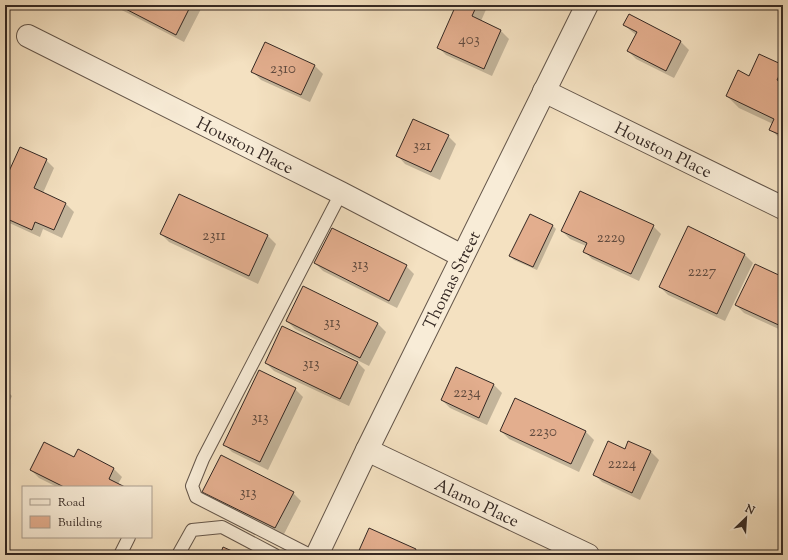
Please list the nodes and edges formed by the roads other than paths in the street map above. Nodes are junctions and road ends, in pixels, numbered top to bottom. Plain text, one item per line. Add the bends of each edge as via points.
1 (587, 5) edge
2 (28, 36) dead end
3 (544, 91) junction
4 (341, 193) junction
5 (783, 208) edge
6 (462, 256) junction
7 (367, 450) junction
8 (128, 538) edge
9 (120, 555) edge
10 (178, 555) edge
11 (275, 555) edge
12 (310, 555) edge
13 (317, 555) edge
14 (588, 555) edge

1 - 3 street, Thomas Street
2 - 4 street, Houston Place
3 - 5 street, Houston Place
3 - 6 street, Thomas Street
4 - 6 street, Houston Place
4 - 12 lane via 203,459 192,486 196,497
6 - 7 street, Thomas Street
7 - 13 street, Thomas Street
7 - 14 street, Alamo Place
8 - 9 lane
10 - 11 lane via 192,530 222,527

